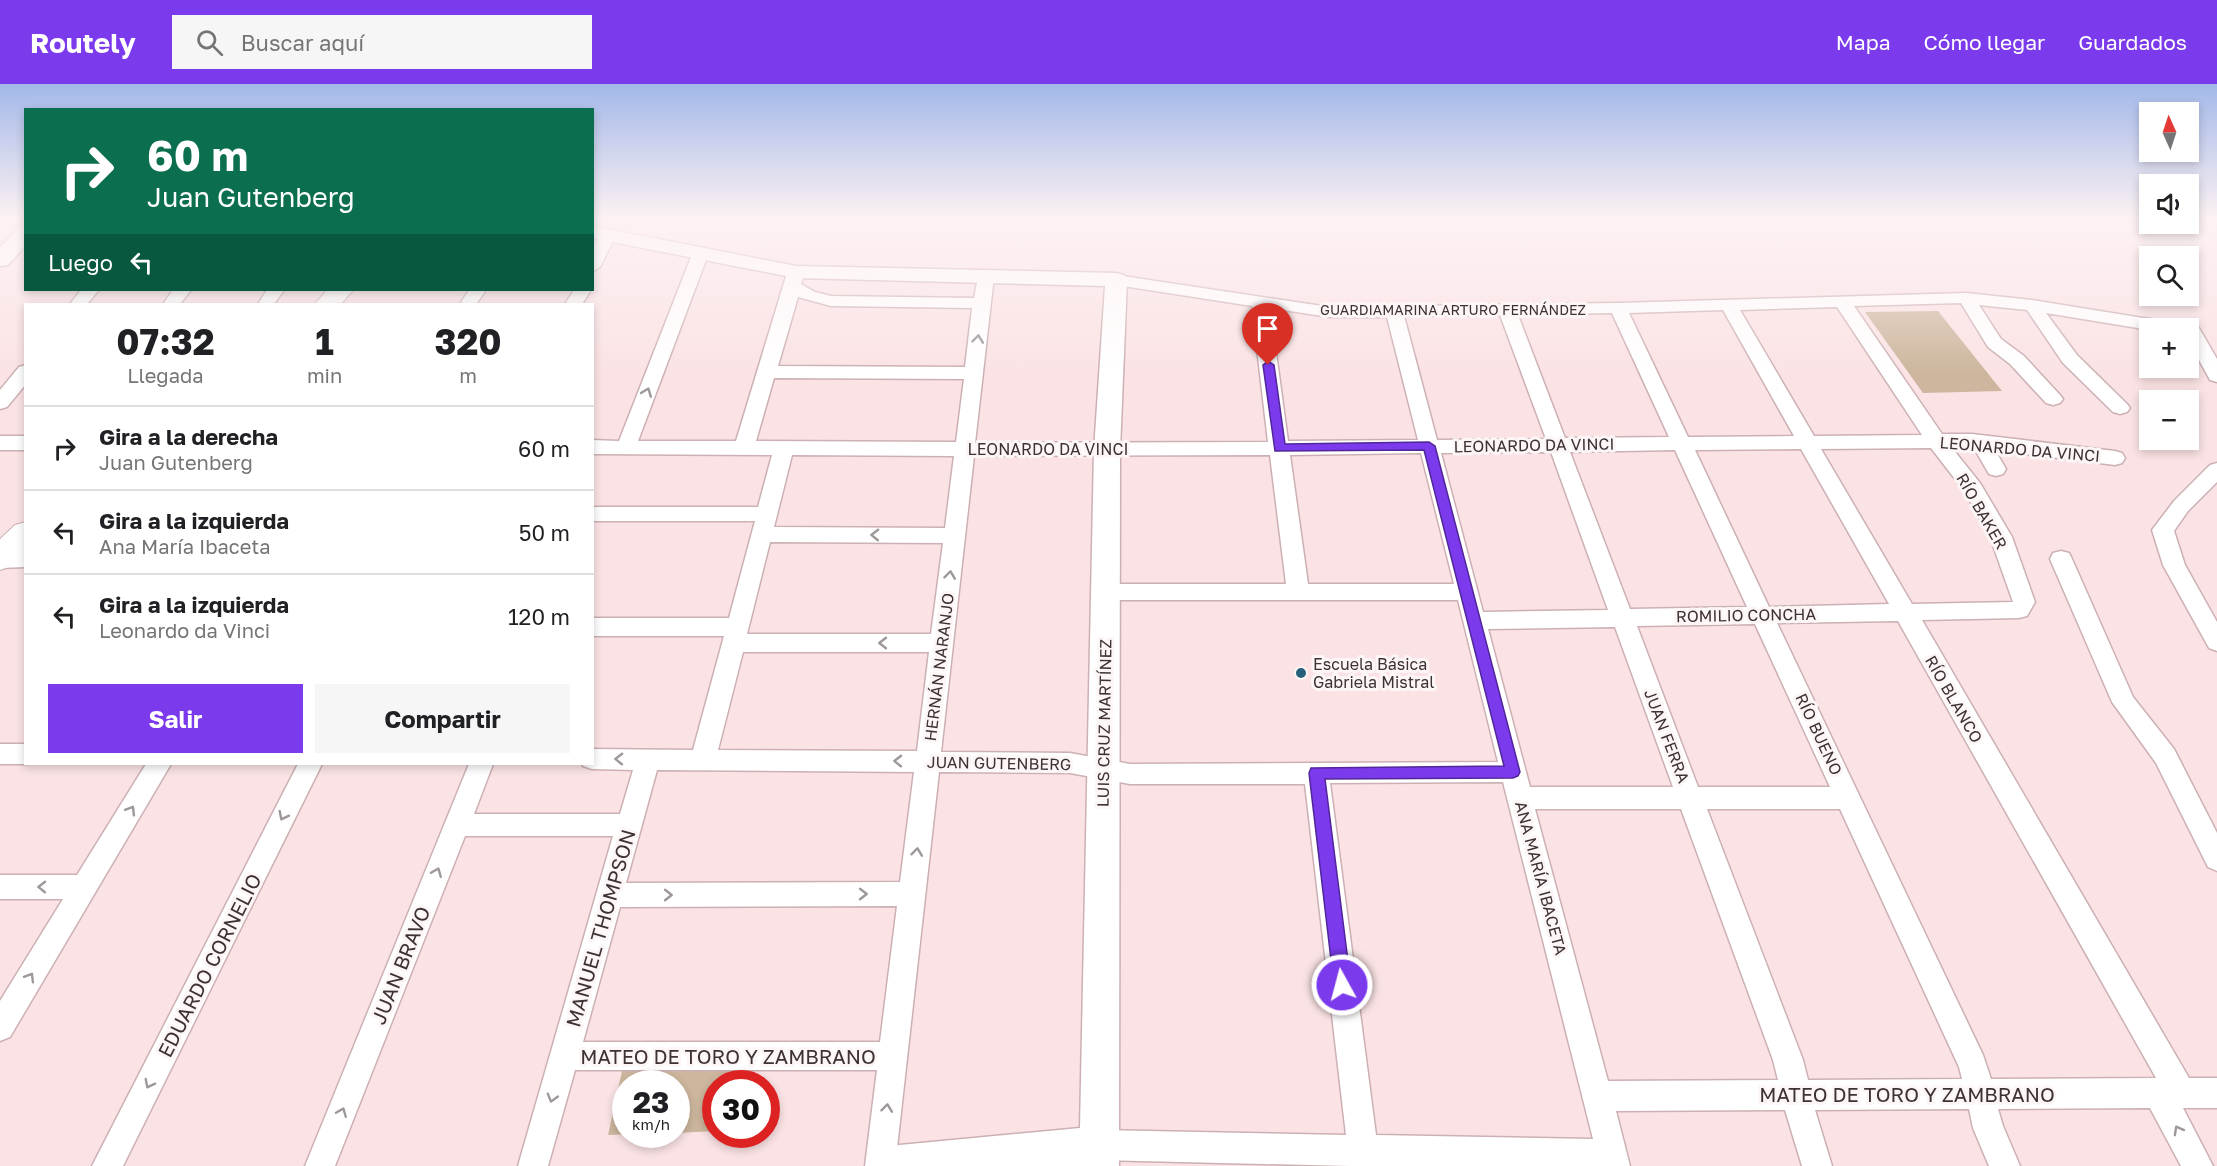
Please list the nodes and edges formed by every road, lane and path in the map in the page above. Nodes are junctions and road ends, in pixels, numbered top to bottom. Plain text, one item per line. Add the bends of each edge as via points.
1 (694, 270) edge
2 (765, 270) edge
3 (985, 276) junction
4 (794, 279) junction
5 (1116, 280) junction
6 (89, 291) edge
7 (181, 291) edge
8 (339, 291) edge
9 (1966, 298) junction
10 (1841, 300) junction
11 (79, 303) edge
12 (172, 303) edge
13 (329, 303) edge
14 (982, 303) junction
15 (1260, 303) junction
16 (1728, 304) junction
17 (2032, 305) junction
18 (1618, 308) junction
19 (1507, 309) junction
20 (1394, 311) junction
21 (2139, 322) edge
22 (2199, 333) edge
23 (2217, 336) edge
24 (2199, 346) edge
25 (767, 372) junction
26 (24, 373) edge
27 (974, 373) junction
28 (2217, 376) edge
29 (2053, 399) dead end
30 (0, 403) edge
31 (2121, 408) dead end
32 (1936, 441) junction
33 (1808, 442) junction
34 (1980, 442) junction
35 (0, 443) edge
36 (24, 443) edge
37 (1682, 443) junction
38 (1557, 445) junction
39 (1429, 446) junction
40 (594, 447) edge
41 (626, 447) junction
42 (744, 448) junction
43 (784, 448) junction
44 (1279, 448) junction
45 (965, 449) junction
46 (1107, 450) junction
47 (2115, 458) dead end
48 (1996, 469) dead end
49 (2217, 470) edge
50 (594, 514) edge
51 (764, 524) junction
52 (24, 535) edge
53 (954, 536) junction
54 (0, 559) edge
55 (24, 559) edge
56 (2061, 559) dead end
57 (1106, 592) junction
58 (1298, 592) junction
59 (1467, 592) junction
60 (2019, 610) joint
61 (1905, 612) junction
62 (1763, 615) junction
63 (1623, 618) junction
64 (1474, 621) junction
65 (594, 627) edge
66 (735, 635) junction
67 (2217, 642) edge
68 (942, 643) junction
69 (594, 759) edge
70 (648, 759) junction
71 (703, 760) junction
72 (928, 762) junction
73 (158, 765) edge
74 (309, 765) edge
75 (481, 765) edge
76 (1103, 769) junction
77 (1513, 772) junction
78 (1316, 773) junction
79 (1520, 798) junction
80 (1690, 798) junction
81 (1849, 798) junction
82 (456, 825) junction
83 (629, 825) junction
84 (2217, 859) edge
85 (0, 887) edge
86 (84, 887) junction
87 (912, 894) junction
88 (609, 895) junction
89 (0, 1027) edge
90 (564, 1056) junction
91 (893, 1056) junction
92 (2170, 1093) junction
93 (2217, 1093) edge
94 (1980, 1094) junction
95 (1796, 1095) junction
96 (1597, 1096) junction
97 (1099, 1155) edge
98 (1364, 1158) edge
99 (1613, 1161) edge
100 (108, 1166) edge
101 (320, 1166) edge
102 (533, 1166) edge
103 (880, 1166) edge
104 (889, 1166) edge
105 (1817, 1166) edge
106 (2005, 1166) edge
107 (2198, 1166) edge

41 -> 1 street
2 - 4 street, GUARDIAMARINA ARTURO FERNÁNDEZ
3 - 4 street, GUARDIAMARINA ARTURO FERNÁNDEZ via 849,275
3 - 5 street, GUARDIAMARINA ARTURO FERNÁNDEZ
3 - 14 street, HERNÁN NARANJO
4 - 14 street, GUARDIAMARINA ARTURO FERNÁNDEZ via 809,296 831,301
4 - 25 street
5 - 15 street, GUARDIAMARINA ARTURO FERNÁNDEZ
5 - 46 street, LUIS CRUZ MARTÍNEZ
6 - 11 street
7 - 12 street
8 - 13 main road
9 - 10 street, GUARDIAMARINA ARTURO FERNÁNDEZ
9 - 17 street, GUARDIAMARINA ARTURO FERNÁNDEZ
9 - 29 street via 1994,343 2017,360
10 - 16 street, GUARDIAMARINA ARTURO FERNÁNDEZ
10 - 32 street, RÍO BAKER
27 -> 14 street, HERNÁN NARANJO
15 - 20 street, GUARDIAMARINA ARTURO FERNÁNDEZ via 1329,312
15 - 44 street
16 - 18 street, GUARDIAMARINA ARTURO FERNÁNDEZ
16 - 33 street, RÍO BLANCO
17 - 21 street, GUARDIAMARINA ARTURO FERNÁNDEZ
17 - 31 street via 2070,359
18 - 19 street, GUARDIAMARINA ARTURO FERNÁNDEZ
18 - 37 street, RÍO BUENO
19 - 20 street, GUARDIAMARINA ARTURO FERNÁNDEZ
19 - 38 street, JUAN FERRA
20 - 39 street, ANA MARÍA IBACETA
22 - 23 street
24 - 28 street
25 - 27 street
25 - 42 street
26 - 30 street
27 - 45 street, HERNÁN NARANJO
32 - 33 street, LEONARDO DA VINCI
32 - 34 street, LEONARDO DA VINCI
32 - 60 street, RÍO BAKER via 1973,488 2001,537 2024,602
33 - 37 street, LEONARDO DA VINCI
33 - 61 street, RÍO BLANCO
34 - 47 street, LEONARDO DA VINCI
34 - 48 street
35 - 36 street
37 - 38 street, LEONARDO DA VINCI
37 - 62 street, RÍO BUENO
38 - 39 street, LEONARDO DA VINCI
38 - 63 street, JUAN FERRA
39 - 44 street, LEONARDO DA VINCI
39 - 59 street, ANA MARÍA IBACETA
40 - 41 street, LEONARDO DA VINCI
41 - 42 street, LEONARDO DA VINCI
42 - 43 street, LEONARDO DA VINCI
43 - 45 street, LEONARDO DA VINCI
43 - 51 street
44 - 46 street, LEONARDO DA VINCI
44 - 58 street
45 - 46 street, LEONARDO DA VINCI
45 - 53 street, HERNÁN NARANJO
46 - 57 street, LUIS CRUZ MARTÍNEZ
49 - 67 street via 2163,530 2174,565
50 - 51 street
53 -> 51 street
51 - 66 street
52 - 54 main road
68 -> 53 street, HERNÁN NARANJO
54 - 55 street
56 - 84 street via 2124,702 2164,756
57 - 58 street
57 - 76 street, LUIS CRUZ MARTÍNEZ
58 - 59 street
59 - 64 street, ANA MARÍA IBACETA
60 - 61 street, ROMILIO CONCHA
61 - 62 street, ROMILIO CONCHA
61 - 92 street, RÍO BLANCO
62 - 63 street, ROMILIO CONCHA
62 - 81 street, RÍO BUENO
63 - 64 street, ROMILIO CONCHA
63 - 80 street, JUAN FERRA
64 - 77 street, ANA MARÍA IBACETA
65 - 66 street
68 -> 66 street
66 - 71 street
68 - 72 street, HERNÁN NARANJO
70 -> 69 street, JUAN GUTENBERG
70 - 71 street, JUAN GUTENBERG
70 - 83 street, MANUEL THOMPSON
72 -> 71 street, JUAN GUTENBERG
72 - 76 street, JUAN GUTENBERG via 1070,763
87 -> 72 street, HERNÁN NARANJO
86 -> 73 street
74 -> 100 street, EDUARDO CORNELIO
75 - 82 street, JUAN BRAVO
76 - 78 street, JUAN GUTENBERG via 1130,774
76 - 97 street, LUIS CRUZ MARTÍNEZ
77 - 78 street, JUAN GUTENBERG
77 - 79 street, ANA MARÍA IBACETA
78 - 98 street
79 - 80 street
79 - 96 street, ANA MARÍA IBACETA
80 - 81 street
80 - 95 street, JUAN FERRA via 1788,1060
81 - 94 street, RÍO BUENO via 1973,1065
82 - 83 street
101 -> 82 street, JUAN BRAVO
83 - 88 street, MANUEL THOMPSON
86 -> 85 street
89 -> 86 street
88 -> 87 street
87 - 91 street, HERNÁN NARANJO
88 - 90 street, MANUEL THOMPSON
90 - 91 street, MATEO DE TORO Y ZAMBRANO
90 -> 102 street, MANUEL THOMPSON
103 -> 91 street, HERNÁN NARANJO
92 - 93 street, MATEO DE TORO Y ZAMBRANO
92 - 94 street, MATEO DE TORO Y ZAMBRANO
107 -> 92 street, RÍO BLANCO
94 - 95 street, MATEO DE TORO Y ZAMBRANO
94 - 106 street, RÍO BUENO via 1988,1128
95 - 96 street, MATEO DE TORO Y ZAMBRANO
95 - 105 street, JUAN FERRA
96 - 99 street, ANA MARÍA IBACETA
97 - 98 street
97 - 104 street
98 - 99 street

